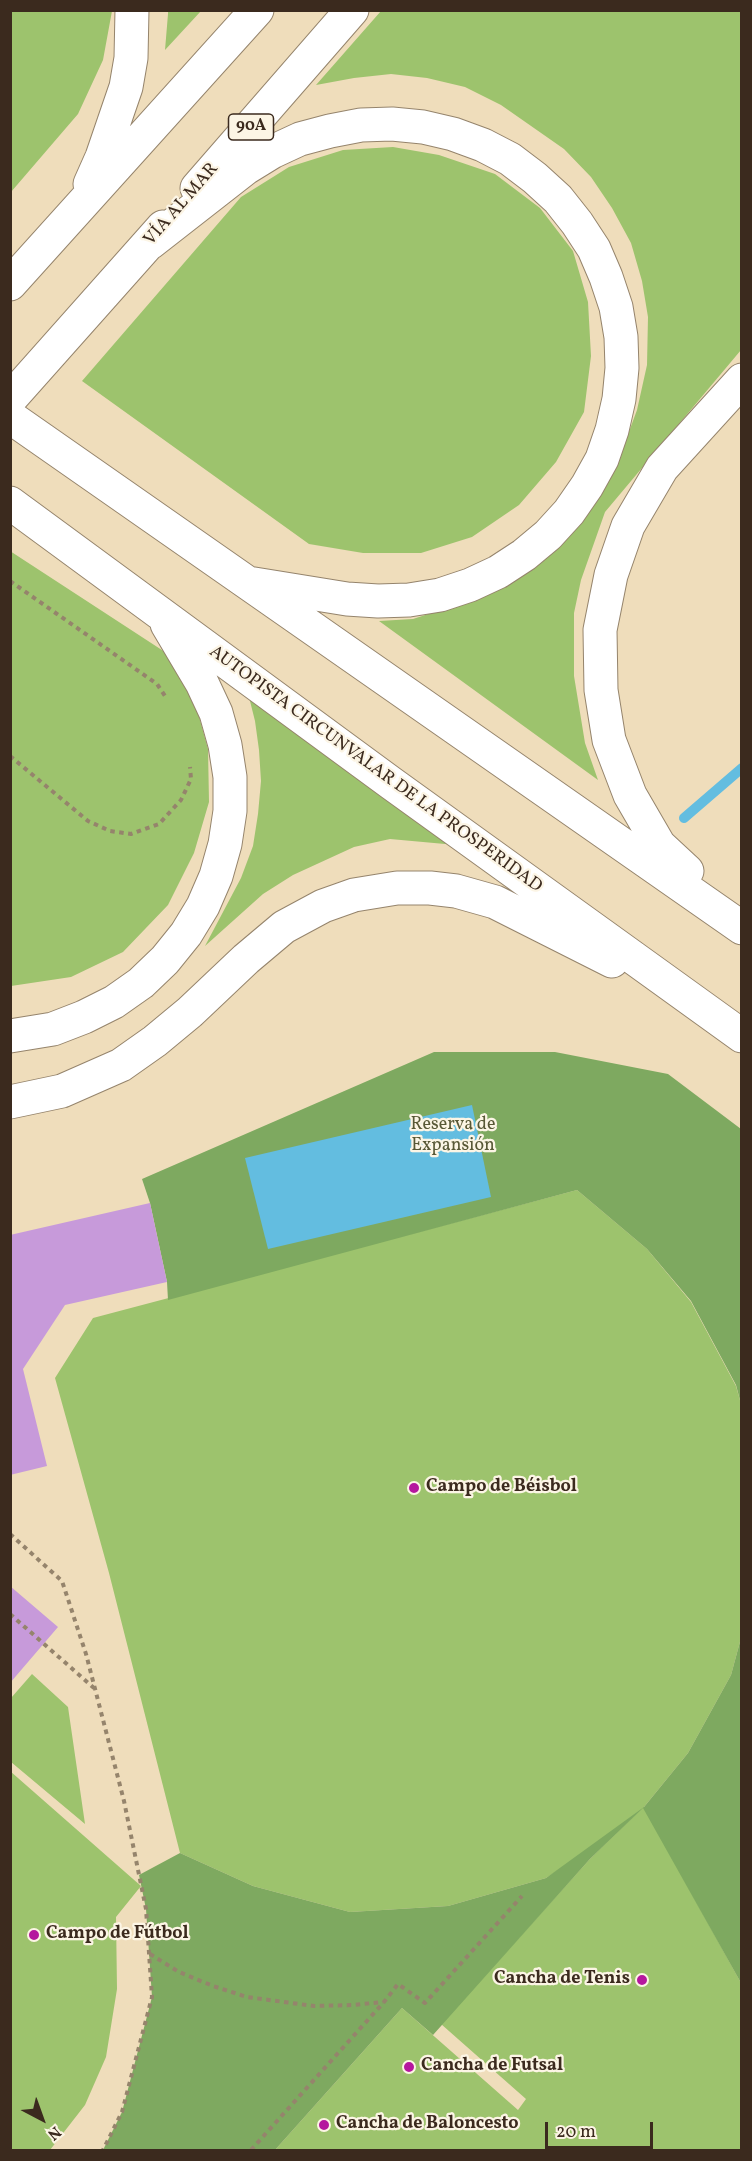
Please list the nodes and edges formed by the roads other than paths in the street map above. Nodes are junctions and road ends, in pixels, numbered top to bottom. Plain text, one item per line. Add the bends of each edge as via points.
1 (132, 10) edge
2 (257, 10) edge
3 (352, 10) edge
4 (79, 208) junction
5 (150, 243) junction
6 (10, 284) edge
7 (741, 380) edge
8 (10, 399) edge
9 (10, 417) edge
10 (10, 503) edge
11 (248, 583) junction
12 (160, 612) junction
13 (741, 923) edge
14 (741, 928) edge
15 (696, 1003) junction
16 (10, 1036) edge
17 (741, 1036) edge
18 (10, 1102) edge

1 - 4 highway via 126,87
2 - 4 highway
3 - 5 highway, VÍA AL MAR / 90A
4 - 6 highway
5 - 8 highway, VÍA AL MAR / 90A
5 - 11 highway via 246,168 300,139 361,125 423,127 483,145 510,159 558,199 594,249 616,307 622,368 619,399 605,449 569,512 524,555 470,585 409,600 347,599
7 - 13 highway via 662,468 628,526 611,575 600,640 601,690 609,740 630,795 659,845
9 - 11 highway
10 - 12 highway, AUTOPISTA CIRCUNVALAR DE LA PROSPERIDAD
11 - 14 highway
12 - 15 highway, AUTOPISTA CIRCUNVALAR DE LA PROSPERIDAD
12 - 16 highway via 202,683 225,745 230,811 216,876 186,934 141,983 84,1017 53,1029
15 - 17 highway, AUTOPISTA CIRCUNVALAR DE LA PROSPERIDAD
15 - 18 highway via 495,902 447,890 397,888 354,895 284,927 190,1012 121,1065 62,1091

